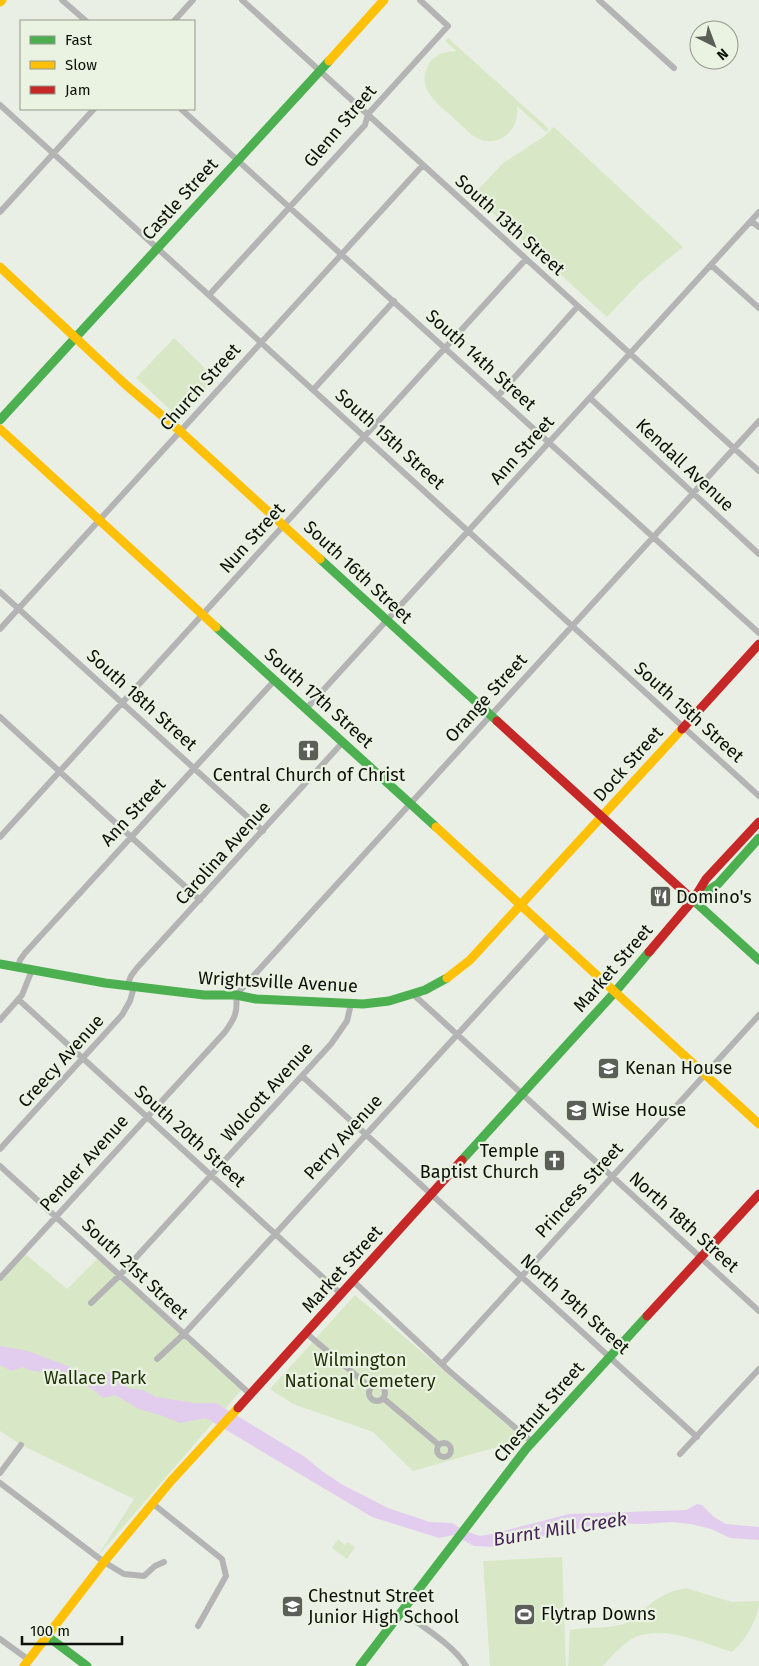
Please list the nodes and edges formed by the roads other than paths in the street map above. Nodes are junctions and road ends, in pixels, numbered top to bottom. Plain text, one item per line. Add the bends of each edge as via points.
1 (62, 0) edge
2 (194, 0) edge
3 (242, 0) edge
4 (384, 0) edge
5 (420, 0) edge
6 (600, 0) edge
7 (85, 20) edge
8 (175, 20) edge
9 (674, 68) dead end
10 (320, 70) junction
11 (0, 105) edge
12 (93, 110) edge
13 (182, 110) edge
14 (368, 114) junction
15 (54, 153) junction
16 (238, 160) junction
17 (423, 165) junction
18 (290, 206) junction
19 (0, 212) edge
20 (759, 212) edge
21 (751, 220) junction
22 (759, 228) edge
23 (158, 248) junction
24 (342, 254) junction
25 (526, 259) junction
26 (711, 265) junction
27 (0, 267) edge
28 (209, 295) junction
29 (394, 301) junction
30 (578, 306) junction
31 (759, 308) edge
32 (76, 337) junction
33 (261, 342) junction
34 (446, 348) junction
35 (630, 354) junction
36 (313, 390) junction
37 (498, 396) junction
38 (590, 398) junction
39 (0, 420) edge
40 (759, 421) edge
41 (0, 429) edge
42 (180, 431) junction
43 (364, 436) junction
44 (549, 442) junction
45 (734, 448) junction
46 (759, 471) edge
47 (694, 493) junction
48 (99, 520) junction
49 (283, 526) junction
50 (469, 530) junction
51 (653, 538) junction
52 (759, 554) edge
53 (0, 592) edge
54 (19, 609) junction
55 (203, 614) junction
56 (387, 621) junction
57 (572, 626) junction
58 (0, 629) edge
59 (759, 633) edge
60 (759, 644) edge
61 (275, 680) junction
62 (122, 702) junction
63 (306, 709) junction
64 (491, 715) junction
65 (0, 717) edge
66 (683, 727) junction
67 (343, 742) junction
68 (194, 768) junction
69 (59, 772) junction
70 (759, 796) edge
71 (410, 803) junction
72 (602, 816) junction
73 (759, 822) edge
74 (263, 831) junction
75 (130, 836) junction
76 (0, 838) edge
77 (759, 838) edge
78 (200, 900) junction
79 (693, 900) junction
80 (521, 906) junction
81 (550, 933) junction
82 (759, 960) edge
83 (0, 964) edge
84 (18, 968) junction
85 (32, 970) junction
86 (131, 986) junction
87 (615, 992) junction
88 (236, 995) junction
89 (414, 995) junction
90 (19, 1000) junction
91 (351, 1004) junction
92 (759, 1015) edge
93 (0, 1020) edge
94 (457, 1034) junction
95 (83, 1058) junction
96 (705, 1074) junction
97 (302, 1076) junction
98 (522, 1095) junction
99 (147, 1117) junction
100 (759, 1124) edge
101 (366, 1134) junction
102 (0, 1149) edge
103 (0, 1166) edge
104 (211, 1175) junction
105 (613, 1176) junction
106 (759, 1194) edge
107 (432, 1195) junction
108 (56, 1216) junction
109 (275, 1234) junction
110 (701, 1257) junction
111 (120, 1275) junction
112 (522, 1276) junction
113 (0, 1278) edge
114 (353, 1281) junction
115 (341, 1294) junction
116 (91, 1304) dead end
117 (759, 1310) edge
118 (306, 1333) junction
119 (184, 1334) junction
120 (610, 1357) junction
121 (157, 1359) dead end
122 (442, 1364) junction
123 (759, 1369) edge
124 (371, 1388) junction
125 (250, 1394) junction
126 (383, 1398) junction
127 (697, 1437) junction
128 (532, 1442) junction
129 (21, 1445) dead end
130 (439, 1445) dead end
131 (680, 1454) dead end
132 (0, 1473) edge
133 (0, 1483) edge
134 (152, 1503) junction
135 (104, 1562) junction
136 (164, 1562) dead end
137 (402, 1611) junction
138 (198, 1626) dead end
139 (47, 1636) junction
140 (0, 1639) edge
141 (26, 1663) edge
142 (87, 1666) edge
143 (360, 1666) edge
144 (466, 1666) edge

1 - 7 street
2 - 8 street
3 - 10 street, South 13th Street
4 - 10 main road, Castle Street
5 - 14 street, Glenn Street via 448,26
6 - 9 street
10 - 14 street, South 13th Street
10 - 16 main road, Castle Street
11 - 15 street, South 15th Street
12 - 15 street
13 - 16 street, South 14th Street
14 - 17 street, South 13th Street
14 - 18 street, Glenn Street via 365,125
15 - 19 street
15 - 23 street, South 15th Street
16 - 18 street, South 14th Street
16 - 23 main road, Castle Street
17 - 24 street, Church Street
17 - 25 street, South 13th Street
18 - 24 street, South 14th Street
18 - 28 street, Glenn Street
20 - 21 street, Ann Street
21 - 22 street
21 - 26 street, Ann Street
23 - 28 street, South 15th Street
23 - 32 main road, Castle Street
24 - 29 street, South 14th Street
24 - 33 street, Church Street
25 - 30 street, South 13th Street
25 - 34 street, Nun Street
26 - 31 street
26 - 35 street, Ann Street
27 - 32 main road, South 16th Street
28 - 33 street, South 15th Street
29 - 34 street, South 14th Street
29 - 36 street
30 - 35 street, South 13th Street
30 - 37 street
32 - 39 main road, Castle Street
32 - 42 main road, South 16th Street
33 - 36 street, South 15th Street
33 - 42 street, Church Street
34 - 37 street, South 14th Street
34 - 43 street, Nun Street
35 - 38 street, Ann Street
35 - 45 street, South 13th Street
36 - 43 street, South 15th Street
37 - 44 street, South 14th Street
38 - 44 street, Ann Street
38 - 47 street, Kendall Avenue
40 - 45 street, Orange Street
41 - 48 main road, South 17th Street
42 - 48 street, Church Street
42 - 49 main road, South 16th Street
43 - 49 street, Nun Street
43 - 50 street, South 15th Street
44 - 50 street, Ann Street
44 - 51 street, South 14th Street
45 - 46 street, South 13th Street
45 - 47 street, Orange Street
47 - 51 street, Orange Street
47 - 52 street, Kendall Avenue
48 - 54 street, Church Street
48 - 55 main road, South 17th Street
49 - 55 street, Nun Street
49 - 56 main road, South 16th Street
50 - 56 street, Ann Street
50 - 57 street, South 15th Street
51 - 57 street, Orange Street
51 - 59 street, South 14th Street
53 - 54 street, South 18th Street
54 - 58 street, Church Street
54 - 62 street, South 18th Street
55 - 61 main road, South 17th Street
55 - 62 street, Nun Street
56 - 63 street, Ann Street
56 - 64 main road, South 16th Street
57 - 64 street, Orange Street
57 - 66 street, South 15th Street
60 - 66 main road, Dock Street
61 - 63 main road, South 17th Street
61 - 68 street, Ann Street
62 - 68 street, South 18th Street
62 - 69 street, Nun Street
63 - 67 main road, South 17th Street
64 - 71 street, Orange Street
64 - 72 main road, South 16th Street
65 - 69 street
66 - 70 street, South 15th Street
66 - 72 main road, Dock Street
67 - 71 main road, South 17th Street
67 - 74 street, Carolina Avenue
68 - 74 street, South 18th Street
68 - 75 street, Ann Street
69 - 75 street
69 - 76 street, Nun Street
71 - 80 main road, South 17th Street
71 - 88 street, Orange Street
72 - 79 main road, South 16th Street
72 - 80 main road, Dock Street
73 - 79 main road, Market Street via 706,879
74 - 78 street, Carolina Avenue
75 - 78 street
75 - 84 street, Ann Street via 25,953
77 - 79 main road, Market Street via 718,884
78 - 86 street, Carolina Avenue via 136,968 131,976
79 - 82 main road, South 16th Street
79 - 87 main road, Market Street
80 - 81 main road, South 17th Street
80 - 89 main road, Wrightsville Avenue via 470,960 446,978
81 - 87 main road, South 17th Street
81 - 94 street, Perry Avenue
83 - 84 main road, Wrightsville Avenue
84 - 85 main road, Wrightsville Avenue
85 - 86 main road, Wrightsville Avenue
85 - 90 street
86 - 88 main road, Wrightsville Avenue
86 - 95 street, Creecy Avenue via 130,1000 122,1015
87 - 96 main road, South 17th Street
87 - 98 main road, Market Street
88 - 91 main road, Wrightsville Avenue
88 - 99 street, Pender Avenue via 237,1009 232,1022
89 - 91 main road, Wrightsville Avenue via 383,1002
89 - 94 street
90 - 93 street
90 - 95 street, South 20th Street
91 - 97 street, Wolcott Avenue via 342,1031
92 - 96 street, Princess Street
94 - 98 street
94 - 101 street, Perry Avenue
95 - 99 street, South 20th Street
95 - 102 street, Creecy Avenue
96 - 100 main road, South 17th Street
96 - 105 street, Princess Street
97 - 101 street, North 19th Street
97 - 104 street, Wolcott Avenue
98 - 105 street, North 18th Street
98 - 107 main road, Market Street
99 - 104 street, South 20th Street
99 - 108 street, Pender Avenue
101 - 107 street, North 19th Street
101 - 109 street, Perry Avenue
103 - 108 street, South 21st Street
104 - 109 street, South 20th Street
104 - 111 street, Wolcott Avenue
105 - 110 street, North 18th Street
105 - 112 street, Princess Street
106 - 110 main road, Chestnut Street
107 - 112 street, North 19th Street
107 - 114 main road, Market Street
108 - 111 street, South 21st Street
108 - 113 street, Pender Avenue
109 - 115 street, South 20th Street
109 - 119 street, Perry Avenue
110 - 117 street, North 18th Street
110 - 120 main road, Chestnut Street
111 - 116 street, Wolcott Avenue
111 - 119 street, South 21st Street
112 - 120 street, North 19th Street
112 - 122 street, Princess Street
114 - 115 main road, Market Street
114 - 122 street
115 - 118 main road, Market Street
118 - 124 street
118 - 125 main road, Market Street
119 - 121 street, Perry Avenue
119 - 125 street, South 21st Street
120 - 127 street, North 19th Street
120 - 128 main road, Chestnut Street
122 - 128 street
123 - 127 street
124 - 126 street via 382,1387
124 - 126 street via 369,1393 373,1400
125 - 134 main road, Market Street
126 - 130 street
127 - 131 street
128 - 137 main road, Chestnut Street
129 - 132 street
133 - 135 street
134 - 135 main road, Market Street
134 - 138 street via 222,1559 226,1576
135 - 136 street via 124,1574 144,1576
135 - 139 main road, Market Street
137 - 143 main road, Chestnut Street
137 - 144 street via 452,1649
139 - 141 main road, Market Street
139 - 142 main road
140 - 141 street

